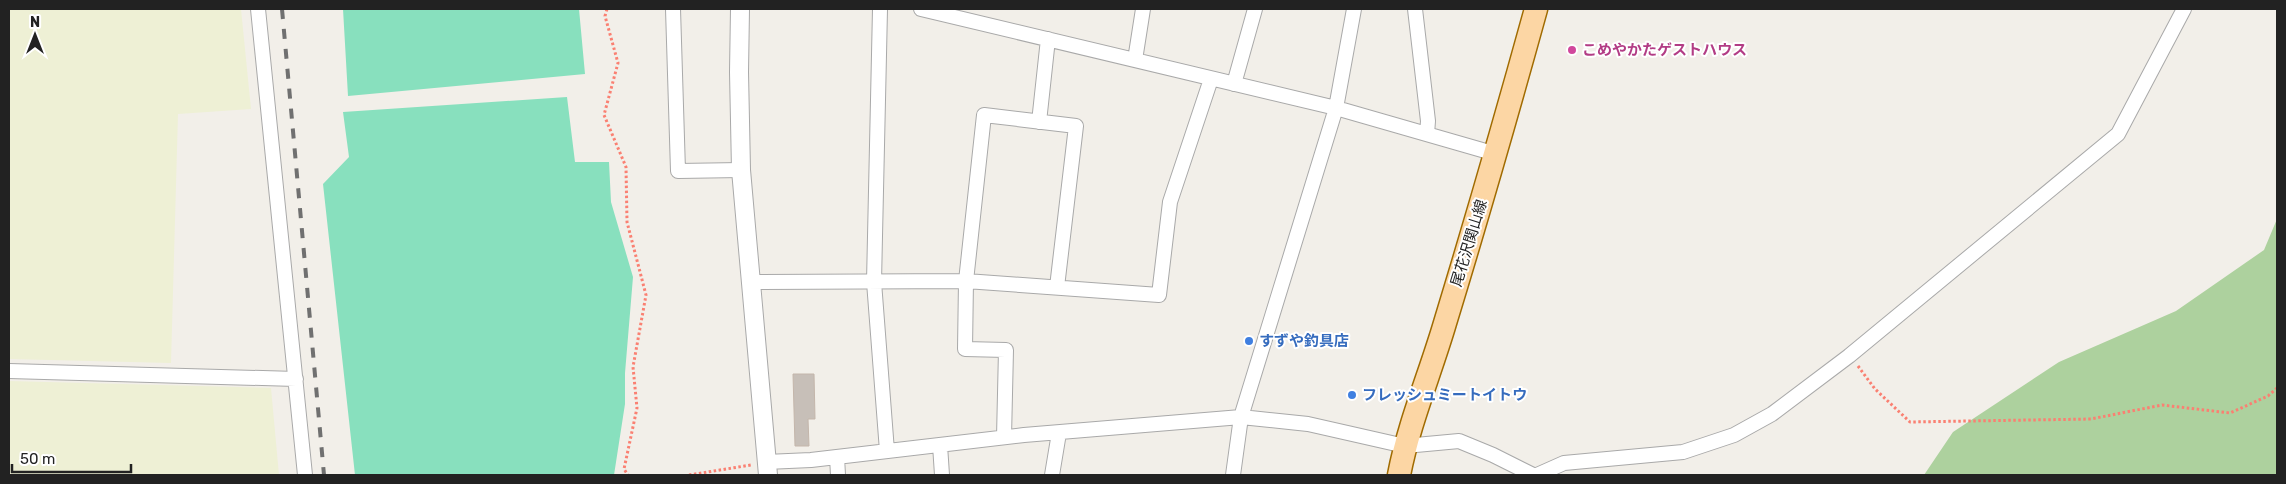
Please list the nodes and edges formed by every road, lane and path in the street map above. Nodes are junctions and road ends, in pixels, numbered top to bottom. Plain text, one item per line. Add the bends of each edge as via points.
1 (258, 9) edge
2 (607, 9) edge
3 (673, 9) edge
4 (740, 9) edge
5 (880, 9) edge
6 (921, 9) edge
7 (981, 9) edge
8 (1143, 9) edge
9 (1255, 9) edge
10 (1354, 9) edge
11 (1415, 9) edge
12 (1536, 9) edge
13 (2184, 9) edge
14 (982, 24) junction
15 (1048, 39) junction
16 (1135, 60) junction
17 (1211, 79) junction
18 (1234, 84) junction
19 (1336, 108) junction
20 (1039, 122) junction
21 (1427, 134) junction
22 (1496, 154) junction
23 (741, 170) junction
24 (966, 281) junction
25 (750, 282) junction
26 (874, 282) junction
27 (1057, 288) junction
28 (1849, 356) junction
29 (9, 371) edge
30 (296, 379) junction
31 (2277, 388) edge
32 (1241, 417) junction
33 (1059, 433) junction
34 (1004, 437) junction
35 (940, 445) junction
36 (1405, 446) junction
37 (887, 452) junction
38 (837, 457) junction
39 (767, 469) edge
40 (305, 475) edge
41 (628, 475) edge
42 (689, 475) edge
43 (838, 475) edge
44 (942, 475) edge
45 (1052, 475) edge
46 (1233, 475) edge
47 (1399, 475) edge
48 (1535, 475) edge

1 - 30 street
2 - 41 path via 605,16 618,63 604,115 626,168 627,222 646,295 633,367 637,408 624,470
3 - 23 street via 678,171
4 - 23 street
5 - 26 street
6 - 14 street
7 - 14 street
8 - 16 street
9 - 18 street
10 - 19 street
11 - 21 street
12 - 22 main road, 尾花沢関山線
13 - 28 street via 2118,134
14 - 15 street
15 - 16 street
15 - 20 street
16 - 17 street
17 - 18 street
17 - 27 street via 1170,202 1158,295
18 - 19 street
19 - 21 street
19 - 32 street
20 - 24 street via 984,115
20 - 27 street via 1076,126
21 - 22 street
22 - 36 main road, 尾花沢関山線
23 - 25 street
24 - 26 street
24 - 27 street
24 - 34 street via 965,349 1006,350
25 - 26 street
25 - 39 street
26 - 37 street
28 - 31 path via 1875,389 1910,422 2091,419 2162,405 2230,413 2268,396
28 - 48 street via 1772,414 1734,435 1684,452 1564,463
29 - 30 street
30 - 40 street
32 - 33 street
32 - 36 street via 1308,424
32 - 46 street
33 - 34 street
33 - 45 street
34 - 35 street
35 - 37 street
35 - 44 street
36 - 47 main road, 尾花沢関山線
36 - 48 street via 1459,441
37 - 38 street
38 - 39 street
38 - 43 street
39 - 42 path

